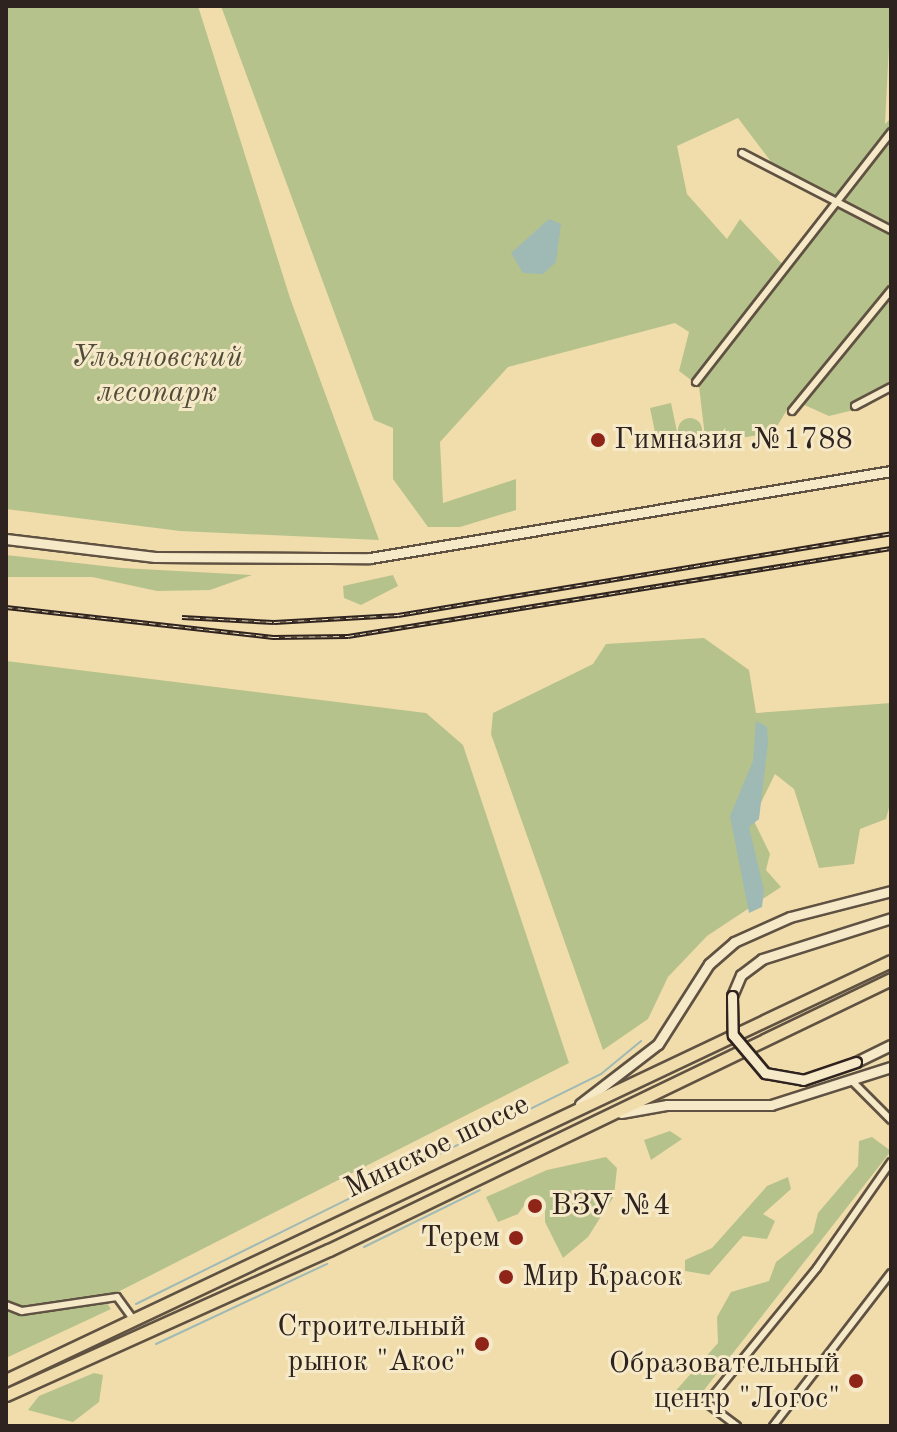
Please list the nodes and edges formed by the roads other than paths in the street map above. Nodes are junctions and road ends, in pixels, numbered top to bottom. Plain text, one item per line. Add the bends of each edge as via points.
1 (891, 132) edge
2 (742, 153) dead end
3 (842, 202) junction
4 (891, 230) edge
5 (891, 290) edge
6 (696, 382) dead end
7 (891, 387) edge
8 (855, 406) dead end
9 (792, 411) dead end
10 (891, 471) edge
11 (6, 539) edge
12 (891, 891) edge
13 (891, 918) edge
14 (891, 961) edge
15 (891, 979) edge
16 (891, 1045) edge
17 (891, 1067) edge
18 (852, 1081) junction
19 (578, 1105) junction
20 (891, 1120) edge
21 (572, 1129) junction
22 (891, 1162) edge
23 (891, 1273) edge
24 (6, 1305) edge
25 (134, 1320) junction
26 (6, 1380) edge
27 (6, 1395) edge
28 (737, 1426) edge
29 (773, 1426) edge

1 - 3 street
2 - 3 street
3 - 4 street
3 - 6 street
5 - 9 street
7 - 8 street
10 - 11 main road via 370,558 181,558
12 - 19 main road via 790,917 734,942 709,964 658,1044
13 - 16 main road, bridge via 762,959 741,975 732,996 738,1047 765,1073 803,1080
14 - 19 highway, Минское шоссе
15 - 21 highway, Минское шоссе
17 - 18 main road
18 - 20 street
18 - 21 main road via 771,1105 667,1105
19 - 25 highway, Минское шоссе
21 - 27 highway, Минское шоссе via 329,1250
22 - 28 street via 817,1268 707,1403
23 - 29 street
24 - 25 street via 22,1311 117,1297
25 - 26 highway, Минское шоссе

